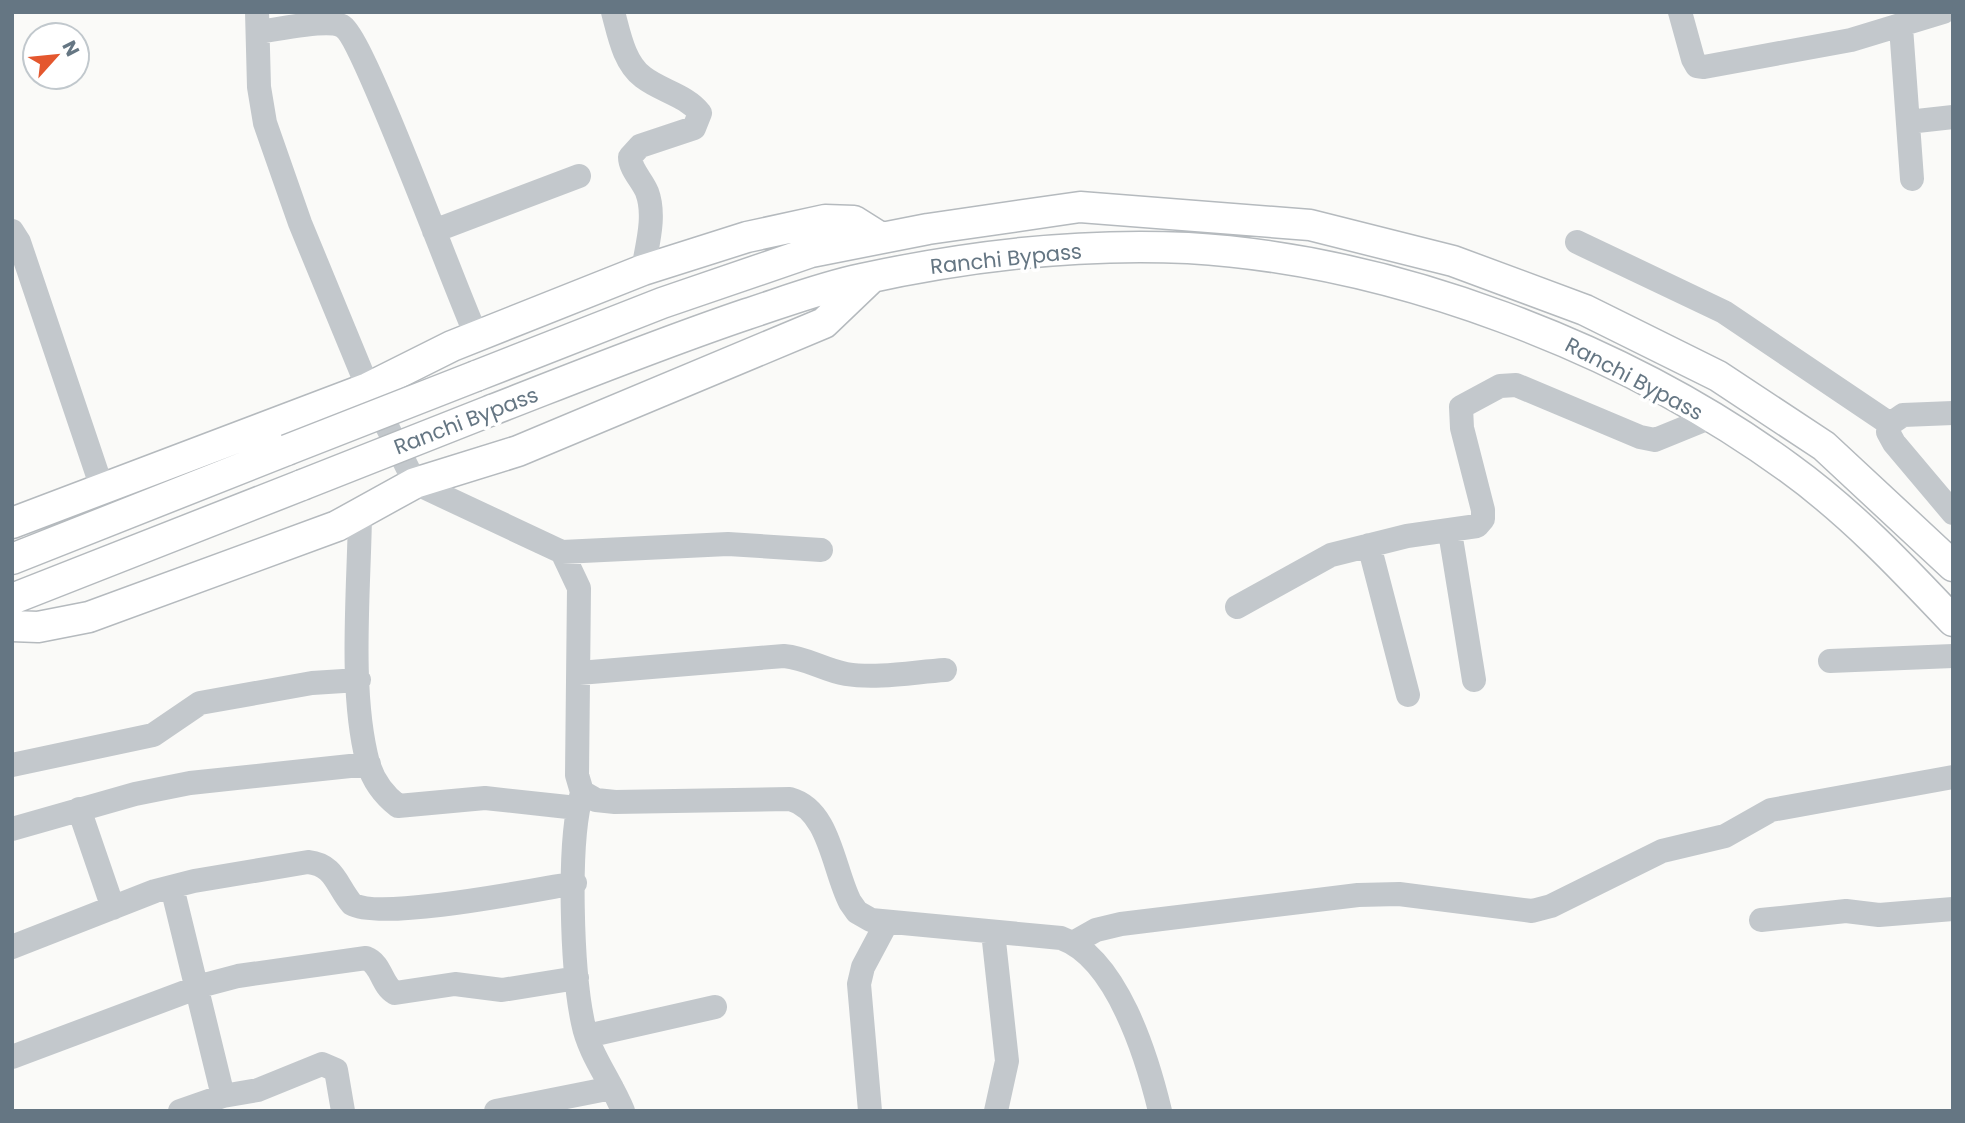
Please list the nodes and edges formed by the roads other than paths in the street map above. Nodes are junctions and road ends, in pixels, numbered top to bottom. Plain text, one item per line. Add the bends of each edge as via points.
1 (612, 12) edge
2 (1680, 12) edge
3 (1943, 12) edge
4 (257, 22) edge
5 (1901, 27) junction
6 (1953, 117) edge
7 (1908, 122) junction
8 (579, 176) dead end
9 (1912, 178) dead end
10 (12, 231) edge
11 (435, 231) junction
12 (881, 238) junction
13 (1577, 242) dead end
14 (643, 270) junction
15 (873, 277) junction
16 (477, 337) junction
17 (368, 388) junction
18 (1953, 414) edge
19 (1709, 418) junction
20 (1890, 424) junction
21 (415, 483) junction
22 (102, 488) junction
23 (1953, 513) edge
24 (360, 515) junction
25 (12, 523) edge
26 (1450, 532) junction
27 (1369, 545) junction
28 (821, 550) dead end
29 (562, 552) junction
30 (12, 559) edge
31 (1953, 566) edge
32 (12, 599) edge
33 (1237, 607) dead end
34 (1953, 621) edge
35 (12, 626) edge
36 (1953, 656) edge
37 (1830, 661) dead end
38 (945, 670) dead end
39 (579, 673) junction
40 (359, 680) junction
41 (1474, 680) dead end
42 (1408, 695) dead end
43 (369, 764) junction
44 (12, 765) edge
45 (1953, 777) edge
46 (580, 800) junction
47 (79, 809) junction
48 (12, 829) edge
49 (575, 883) junction
50 (172, 887) junction
51 (113, 908) junction
52 (1953, 909) edge
53 (1760, 920) dead end
54 (887, 922) junction
55 (993, 932) junction
56 (1073, 943) junction
57 (12, 947) edge
58 (577, 978) junction
59 (199, 987) junction
60 (715, 1007) dead end
61 (587, 1037) junction
62 (12, 1057) edge
63 (612, 1088) junction
64 (223, 1096) junction
65 (183, 1110) edge
66 (343, 1111) edge
67 (496, 1111) edge
68 (623, 1111) edge
69 (870, 1111) edge
70 (996, 1111) edge
71 (1160, 1111) edge

1 - 14 street via 629,60 642,77 685,100 699,113 694,128 640,146 630,157 648,194 651,219
2 - 5 street via 1693,59 1704,67
3 - 5 street
4 - 11 street via 333,23 347,29 372,77
4 - 17 street via 265,123 300,223
5 - 7 street
6 - 7 street
7 - 9 street
8 - 11 street
10 - 22 street
11 - 16 street
12 - 14 main road via 854,221 825,220 747,237
12 - 30 main road, Ranchi Bypass, bridge via 811,252 687,294
12 - 31 main road, Ranchi Bypass via 1080,207 1310,225 1453,261 1585,310 1718,376 1824,446
13 - 20 street via 1724,312
14 - 16 main road
15 - 19 main road, Ranchi Bypass via 1067,249 1187,248 1296,260 1434,294 1581,347
15 - 21 main road via 824,323 518,451
15 - 32 main road, Ranchi Bypass, bridge via 675,339
16 - 17 main road
17 - 21 street
17 - 22 main road
18 - 20 street via 1903,415
19 - 26 street via 1655,440 1516,385 1492,389 1465,402 1460,415 1483,519 1478,526
19 - 34 main road, Ranchi Bypass via 1790,469 1886,550
20 - 23 street via 1888,432 1894,443
21 - 24 main road
21 - 29 street
22 - 25 main road
24 - 35 main road via 89,618 38,627
24 - 40 street
26 - 27 street
26 - 41 street
27 - 33 street via 1331,555
27 - 42 street
28 - 29 street via 728,544
29 - 39 street via 579,588
36 - 37 street
38 - 39 street via 858,675 804,657 784,656
39 - 46 street
40 - 43 street via 358,709
40 - 44 street via 312,683 200,703 153,735
43 - 46 street via 378,785 398,806 485,798
43 - 47 street via 190,783
45 - 56 street via 1771,810 1725,836 1662,851 1532,911 1399,894 1358,895 1121,924 1096,930
46 - 49 street
46 - 54 street via 801,802 820,824 857,912
47 - 48 street
47 - 51 street
49 - 50 street via 451,903 375,909 352,904 331,871 318,863
49 - 58 street
50 - 51 street
50 - 59 street
51 - 57 street
52 - 53 street via 1879,915 1846,911
54 - 55 street
54 - 69 street via 859,984
55 - 56 street
55 - 70 street via 1007,1061
56 - 71 street via 1087,951 1102,970 1128,1017
58 - 59 street via 502,990 455,984 395,993 366,958 237,976
58 - 61 street
59 - 62 street
59 - 64 street
60 - 61 street
61 - 63 street
63 - 67 street
63 - 68 street
64 - 65 street
64 - 66 street via 258,1090 322,1064 335,1070

